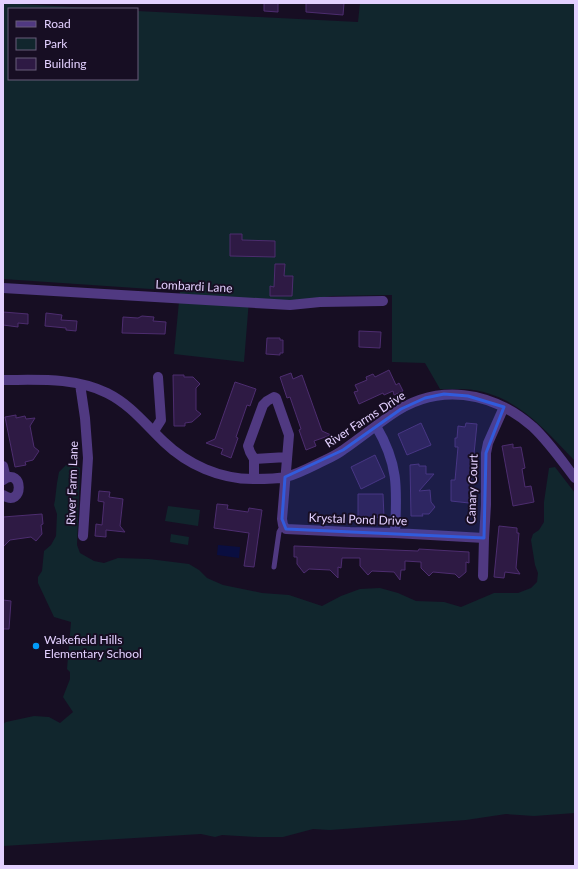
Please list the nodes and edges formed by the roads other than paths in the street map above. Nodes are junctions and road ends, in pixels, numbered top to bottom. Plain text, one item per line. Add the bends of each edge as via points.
1 (3, 288) edge
2 (383, 301) dead end
3 (158, 377) dead end
4 (3, 380) edge
5 (80, 384) junction
6 (504, 407) junction
7 (376, 426) junction
8 (154, 431) junction
9 (287, 457) junction
10 (254, 459) junction
11 (3, 466) edge
12 (285, 477) junction
13 (575, 478) edge
14 (5, 479) edge
15 (254, 479) junction
16 (3, 495) edge
17 (283, 525) junction
18 (395, 532) junction
19 (83, 536) dead end
20 (484, 538) junction
21 (274, 567) dead end
22 (484, 576) dead end

1 - 2 street, Lombardi Lane via 290,305
3 - 8 street via 161,420
4 - 5 street, River Farms Drive via 52,380
5 - 8 street, River Farms Drive via 101,390 119,400 138,414
5 - 19 street, River Farm Lane via 88,458
6 - 7 street, River Farms Drive via 475,396 444,394 411,403
6 - 13 street, River Farms Drive via 540,434
6 - 20 street, Canary Court via 486,453
7 - 12 street, River Farms Drive via 335,455 306,470
7 - 18 street via 384,439 394,467
8 - 15 street, River Farms Drive via 162,441 198,466 227,476
9 - 10 street
9 - 10 street via 289,435 274,397 266,400 263,405 248,446
9 - 12 street
10 - 15 street
11 - 14 street
12 - 15 street, River Farms Drive
12 - 17 street
14 - 16 street via 16,479 20,488 15,496
17 - 18 street, Krystal Pond Drive via 290,530
17 - 21 lane via 279,532
18 - 20 street, Krystal Pond Drive
20 - 22 street, Canary Court

